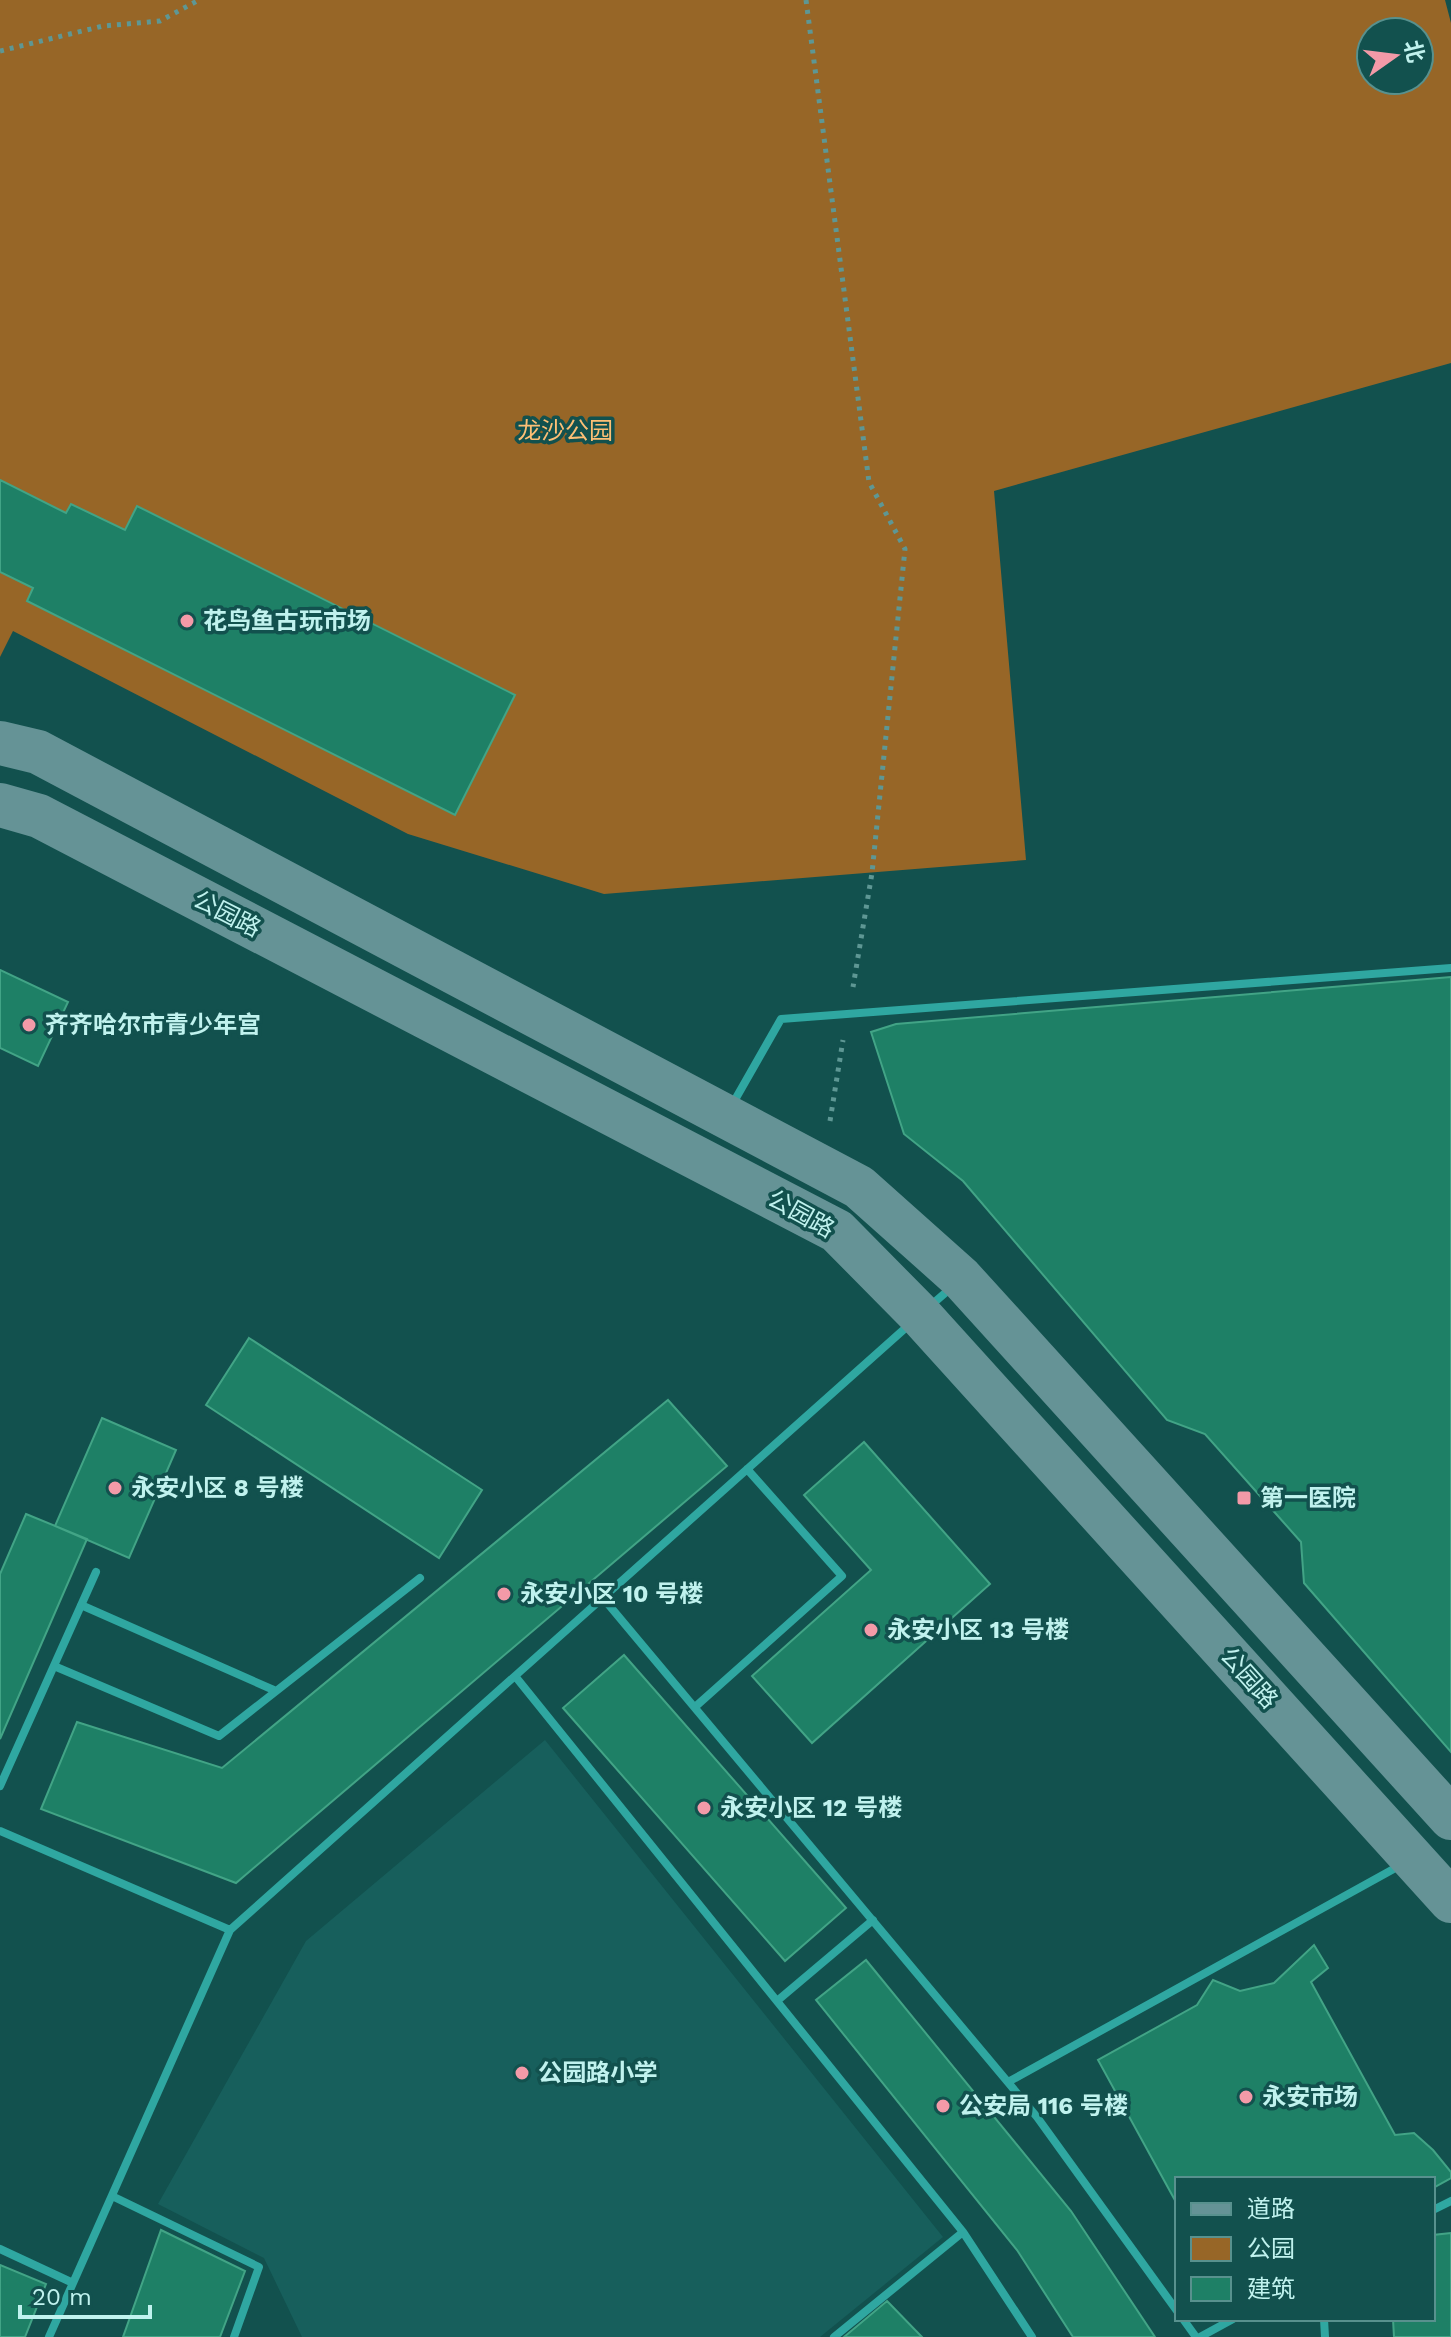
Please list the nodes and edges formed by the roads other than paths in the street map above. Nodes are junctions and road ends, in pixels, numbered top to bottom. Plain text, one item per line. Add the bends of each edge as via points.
1 (0, 743) edge
2 (0, 805) edge
3 (1451, 968) edge
4 (713, 1139) junction
5 (961, 1278) junction
6 (920, 1315) junction
7 (747, 1469) junction
8 (96, 1572) dead end
9 (420, 1578) dead end
10 (603, 1598) junction
11 (81, 1605) junction
12 (54, 1666) junction
13 (515, 1676) junction
14 (276, 1691) junction
15 (695, 1707) junction
16 (0, 1786) edge
17 (1451, 1818) edge
18 (0, 1831) edge
19 (1413, 1859) junction
20 (1451, 1901) edge
21 (873, 1920) junction
22 (230, 1930) junction
23 (777, 2001) junction
24 (1008, 2082) junction
25 (112, 2196) junction
26 (963, 2232) junction
27 (0, 2249) edge
28 (73, 2283) junction
29 (1175, 2308) edge
30 (1185, 2321) edge
31 (1229, 2321) edge
32 (49, 2337) edge
33 (234, 2337) edge
34 (834, 2337) edge
35 (1032, 2337) edge
36 (1198, 2337) edge

1 - 4 main road, 公园路 via 38,752
2 - 4 main road, 公园路 via 39,816
3 - 4 street via 781,1019
4 - 5 main road, 公园路 via 822,1168 859,1187
4 - 6 main road, 公园路 via 837,1231
5 - 6 street
5 - 17 main road, 公园路
6 - 7 street
6 - 19 main road, 公园路
7 - 10 street
7 - 15 street via 842,1576
8 - 11 street
9 - 14 street
10 - 13 street
10 - 15 street
11 - 12 street
11 - 14 street
12 - 14 street via 219,1736
12 - 16 street
13 - 22 street
13 - 23 street
15 - 21 street
18 - 22 street
19 - 20 main road, 公园路
19 - 24 street
21 - 23 street
21 - 24 street
22 - 25 street
23 - 26 street
24 - 29 street
25 - 28 street
25 - 33 street via 259,2267
26 - 34 street
26 - 35 street
27 - 28 street
28 - 32 street
30 - 36 street
31 - 36 street

